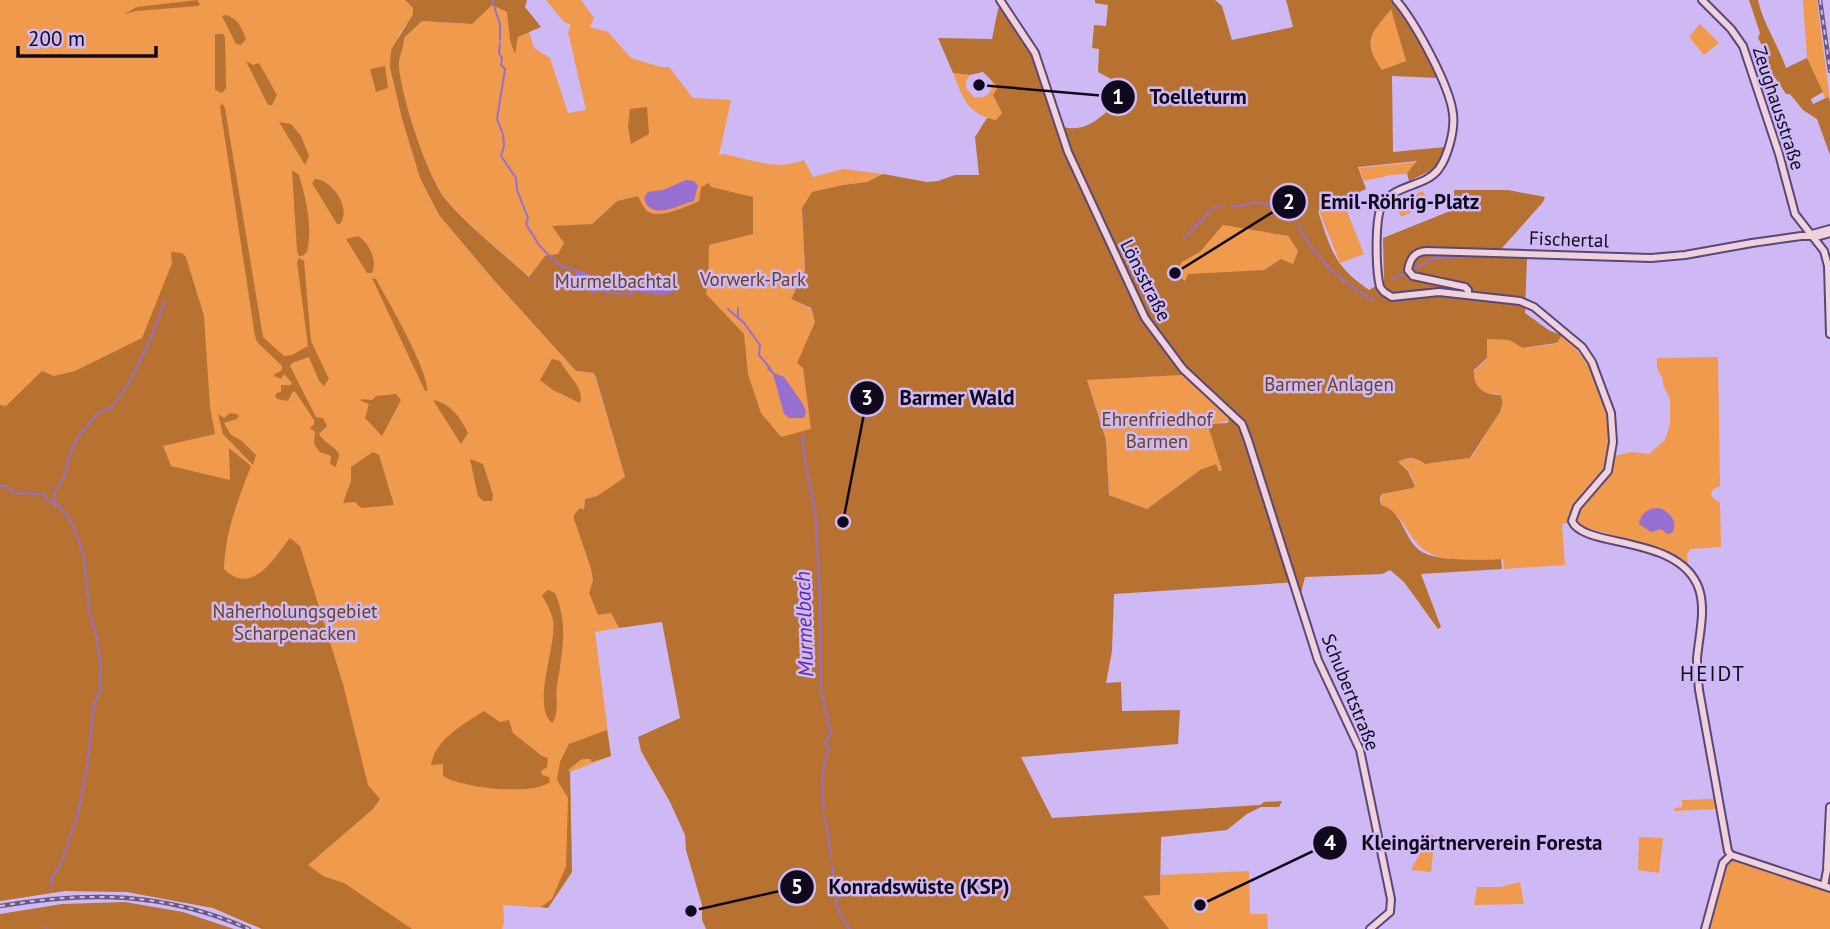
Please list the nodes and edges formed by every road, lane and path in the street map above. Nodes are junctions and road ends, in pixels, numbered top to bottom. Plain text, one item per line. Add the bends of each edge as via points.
1 (1000, 0) edge
2 (1396, 0) edge
3 (1702, 0) edge
4 (1798, 221) junction
5 (1830, 232) edge
6 (1810, 235) junction
7 (1792, 237) junction
8 (1824, 251) junction
9 (1468, 295) junction
10 (1830, 334) edge
11 (1242, 424) joint
12 (1830, 807) edge
13 (1731, 855) junction
14 (1827, 887) edge
15 (1370, 929) edge
16 (1705, 929) edge

1 - 11 street, Lönsstraße via 1035,53 1058,126 1145,318 1183,369
2 - 9 street via 1421,35 1454,118 1438,169 1390,195 1380,209 1379,282 1392,297 1426,292
3 - 4 street, Zeughausstraße via 1743,47
4 - 6 street, Zeughausstraße
4 - 7 street
5 - 6 street, Fischertal
5 - 8 street
6 - 7 street, Fischertal
6 - 8 street, Zeughausstraße
7 - 9 street, Fischertal via 1667,257 1420,251 1411,259 1408,270 1413,276 1465,287
8 - 10 street
9 - 13 street via 1530,304 1586,351 1592,362 1611,413 1614,442 1608,471 1574,511 1572,521 1580,531 1663,554 1686,570 1698,586 1702,605 1699,690
11 - 15 street, Schubertstraße via 1318,660 1362,758 1391,899 1390,912
12 - 14 street
13 - 14 street
13 - 16 street via 1723,863

